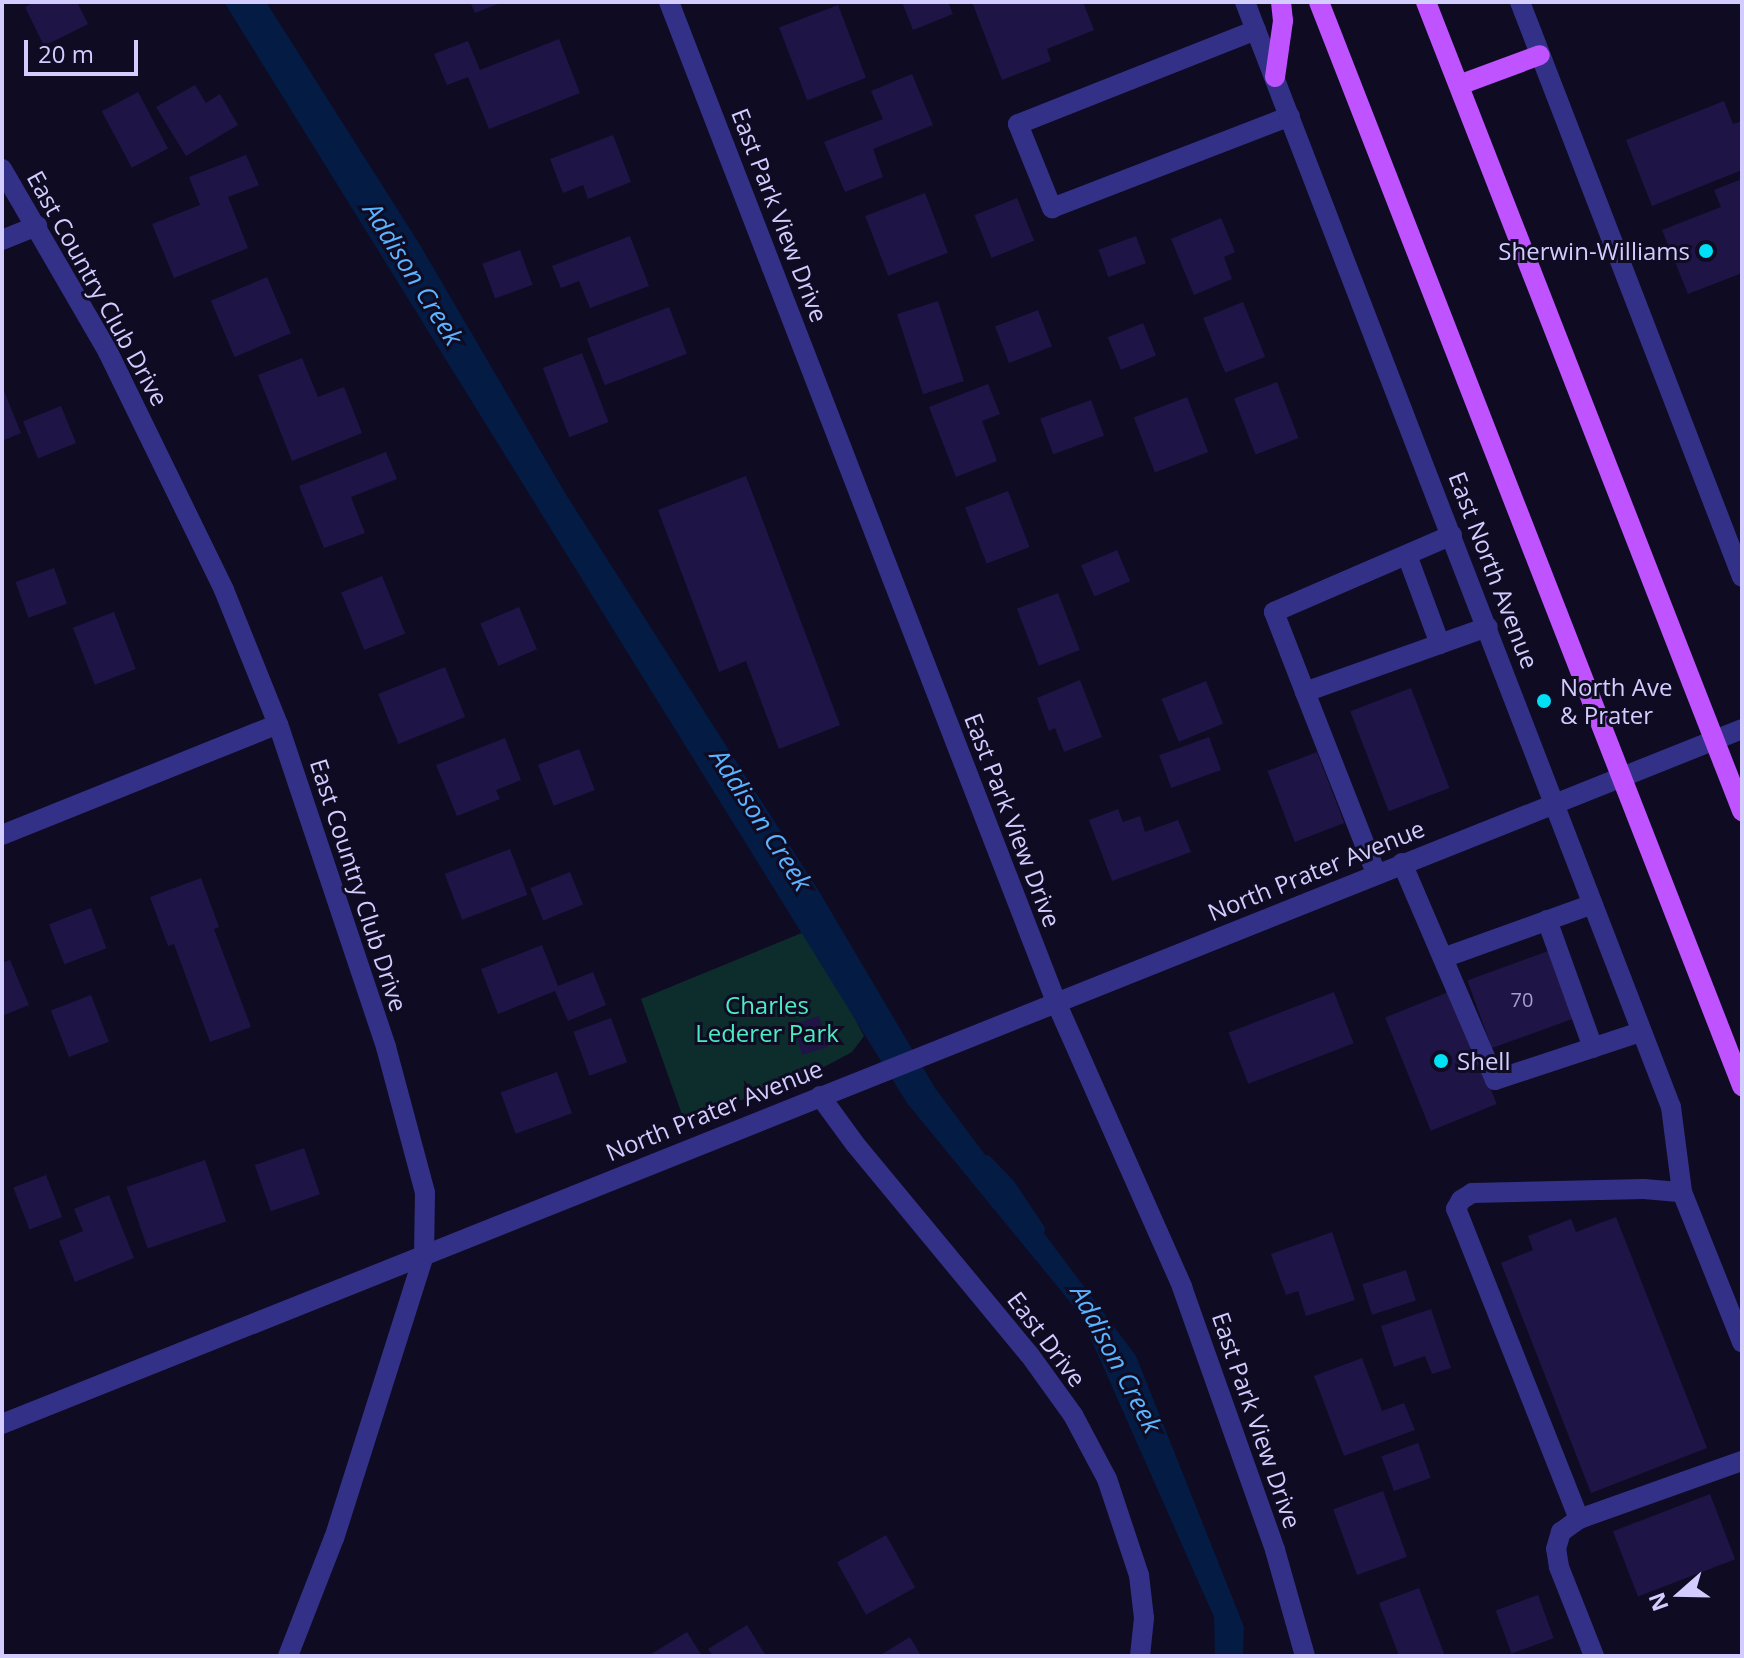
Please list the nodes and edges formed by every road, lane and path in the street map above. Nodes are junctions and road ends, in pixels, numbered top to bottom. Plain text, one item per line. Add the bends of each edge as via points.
1 (669, 2) edge
2 (1245, 2) edge
3 (1281, 2) edge
4 (1319, 2) edge
5 (1426, 2) edge
6 (1520, 2) edge
7 (1256, 30) junction
8 (1540, 55) junction
9 (1275, 77) junction
10 (1459, 85) junction
11 (1290, 116) junction
12 (2, 169) edge
13 (37, 226) junction
14 (2, 240) edge
15 (1452, 535) junction
16 (1407, 555) junction
17 (1742, 577) edge
18 (1488, 627) junction
19 (1440, 644) junction
20 (1305, 692) junction
21 (278, 724) junction
22 (1742, 729) edge
23 (1714, 739) junction
24 (1621, 776) junction
25 (1555, 802) junction
26 (1742, 811) edge
27 (2, 835) edge
28 (1402, 863) junction
29 (1376, 873) junction
30 (1593, 904) junction
31 (1547, 920) junction
32 (1443, 958) junction
33 (1056, 1002) junction
34 (1640, 1032) junction
35 (1593, 1048) junction
36 (1742, 1086) edge
37 (820, 1096) junction
38 (1682, 1192) junction
39 (424, 1255) junction
40 (1742, 1342) edge
41 (2, 1424) edge
42 (1742, 1461) edge
43 (1579, 1519) junction
44 (288, 1656) edge
45 (1140, 1656) edge
46 (1305, 1656) edge
47 (1594, 1656) edge

1 - 33 street, East Park View Drive
2 - 7 street, East North Avenue
3 - 9 main road
4 - 24 main road, East North Avenue
5 - 10 main road
6 - 8 street
7 - 9 street, East North Avenue
7 - 11 street via 1018,124 1052,208
8 - 10 main road
8 - 17 street
9 - 11 street, East North Avenue
10 - 23 main road
11 - 15 street, East North Avenue
12 - 13 street, East Country Club Drive
13 - 14 street
13 - 21 street, East Country Club Drive via 167,470 224,590
15 - 16 street
15 - 18 street, East North Avenue
16 - 19 street
16 - 20 street via 1274,612
18 - 19 street
18 - 25 street, East North Avenue
19 - 20 street
20 - 29 street
21 - 27 street
21 - 39 street, East Country Club Drive via 386,1047 425,1193
22 - 23 street, North Prater Avenue
23 - 24 street, North Prater Avenue
23 - 26 main road
24 - 25 street, North Prater Avenue
24 - 36 main road, East North Avenue
25 - 28 street, North Prater Avenue
25 - 30 street, East North Avenue
28 - 29 street, North Prater Avenue
28 - 32 street
29 - 33 street, North Prater Avenue
30 - 31 street
30 - 34 street, East North Avenue
31 - 32 street
31 - 35 street
32 - 35 street via 1495,1080
33 - 37 street, North Prater Avenue
33 - 46 street, East Park View Drive via 1182,1287 1275,1550
34 - 35 street
34 - 38 street, East North Avenue via 1671,1107
37 - 39 street, North Prater Avenue
37 - 45 street, East Drive via 1073,1415 1107,1479 1139,1575 1144,1618
38 - 40 street, East North Avenue
38 - 43 street via 1472,1193 1456,1209
39 - 41 street, North Prater Avenue
39 - 44 street, East Country Club Drive via 334,1538
42 - 43 street
43 - 47 street via 1561,1532 1556,1549

